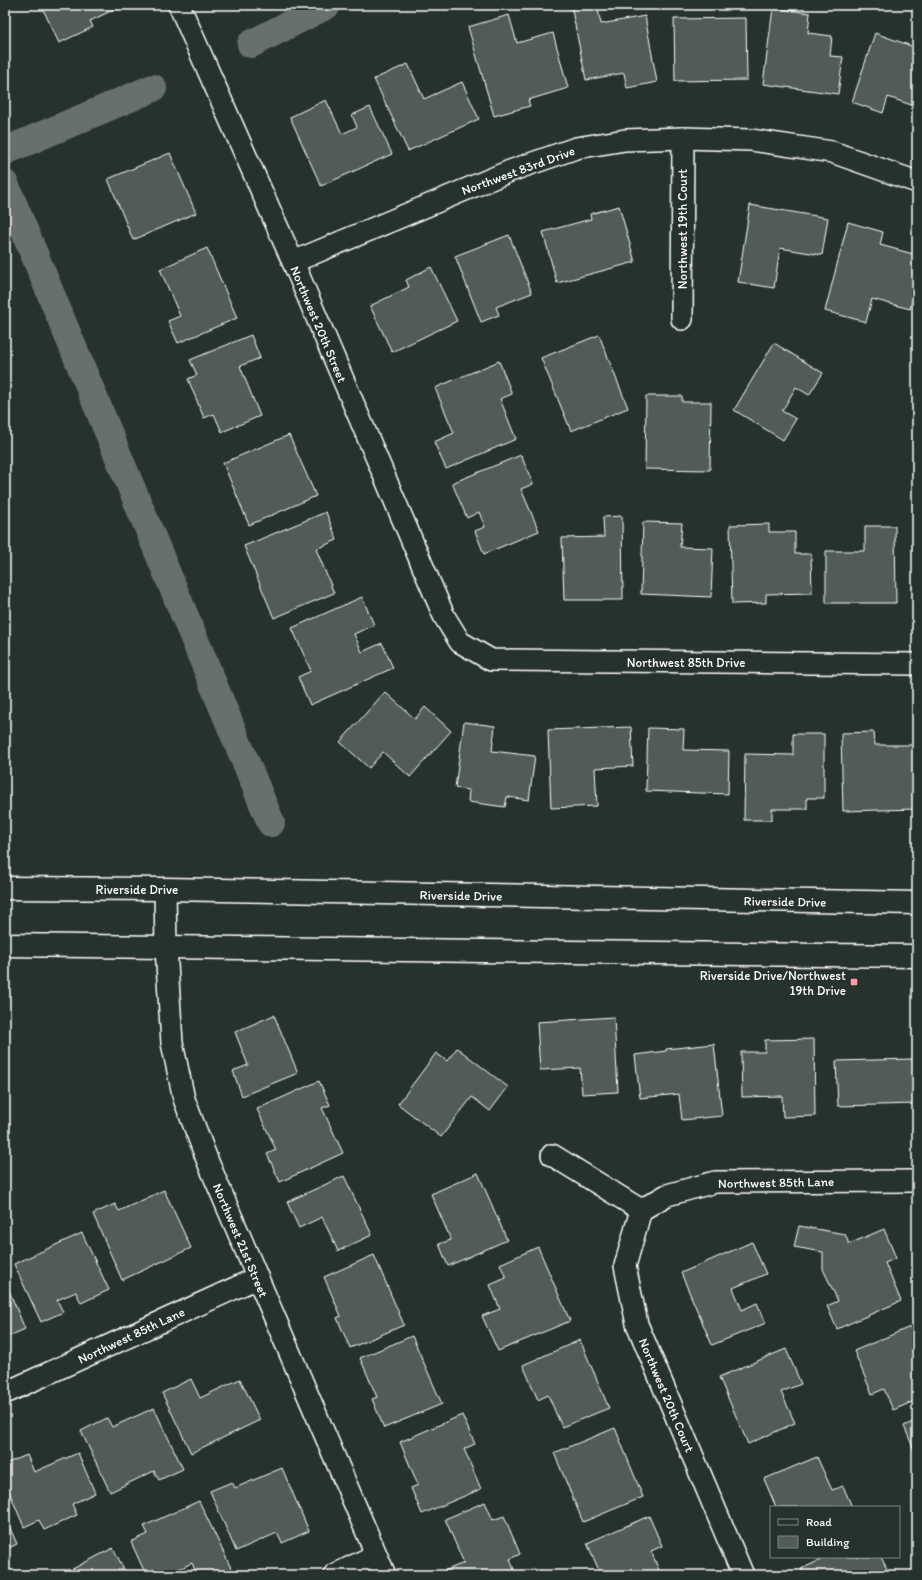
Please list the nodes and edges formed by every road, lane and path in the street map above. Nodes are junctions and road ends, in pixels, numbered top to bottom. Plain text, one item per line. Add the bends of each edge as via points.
1 (179, 5) edge
2 (683, 138) junction
3 (917, 182) edge
4 (293, 262) junction
5 (682, 319) dead end
6 (460, 642) joint
7 (917, 664) edge
8 (5, 888) edge
9 (165, 889) junction
10 (917, 903) edge
11 (5, 945) edge
12 (166, 948) junction
13 (917, 956) edge
14 (552, 1155) dead end
15 (917, 1181) edge
16 (642, 1210) junction
17 (257, 1278) junction
18 (5, 1393) edge
19 (376, 1555) junction
20 (334, 1575) edge
21 (385, 1575) edge
22 (743, 1575) edge

1 - 4 street, Northwest 20th Street
2 - 3 street, Northwest 83rd Drive via 750,140 832,152
2 - 4 street, Northwest 83rd Drive via 625,140 576,148 510,170
2 - 5 street, Northwest 19th Court
4 - 6 street, Northwest 20th Street via 444,616
6 - 7 street, Northwest 85th Drive via 491,660
8 - 9 street, Riverside Drive
9 - 10 street, Riverside Drive
9 - 12 street, Northwest 21st Street
11 - 12 street
12 - 13 street
12 - 17 street, Northwest 21st Street via 172,1043 184,1099
14 - 16 street
15 - 16 street, Northwest 85th Lane via 714,1182 667,1195
16 - 22 street, Northwest 20th Court via 625,1266 637,1324
17 - 18 street, Northwest 85th Lane
17 - 19 street, Northwest 21st Street
19 - 20 street
19 - 21 street, Northwest 21st Street

